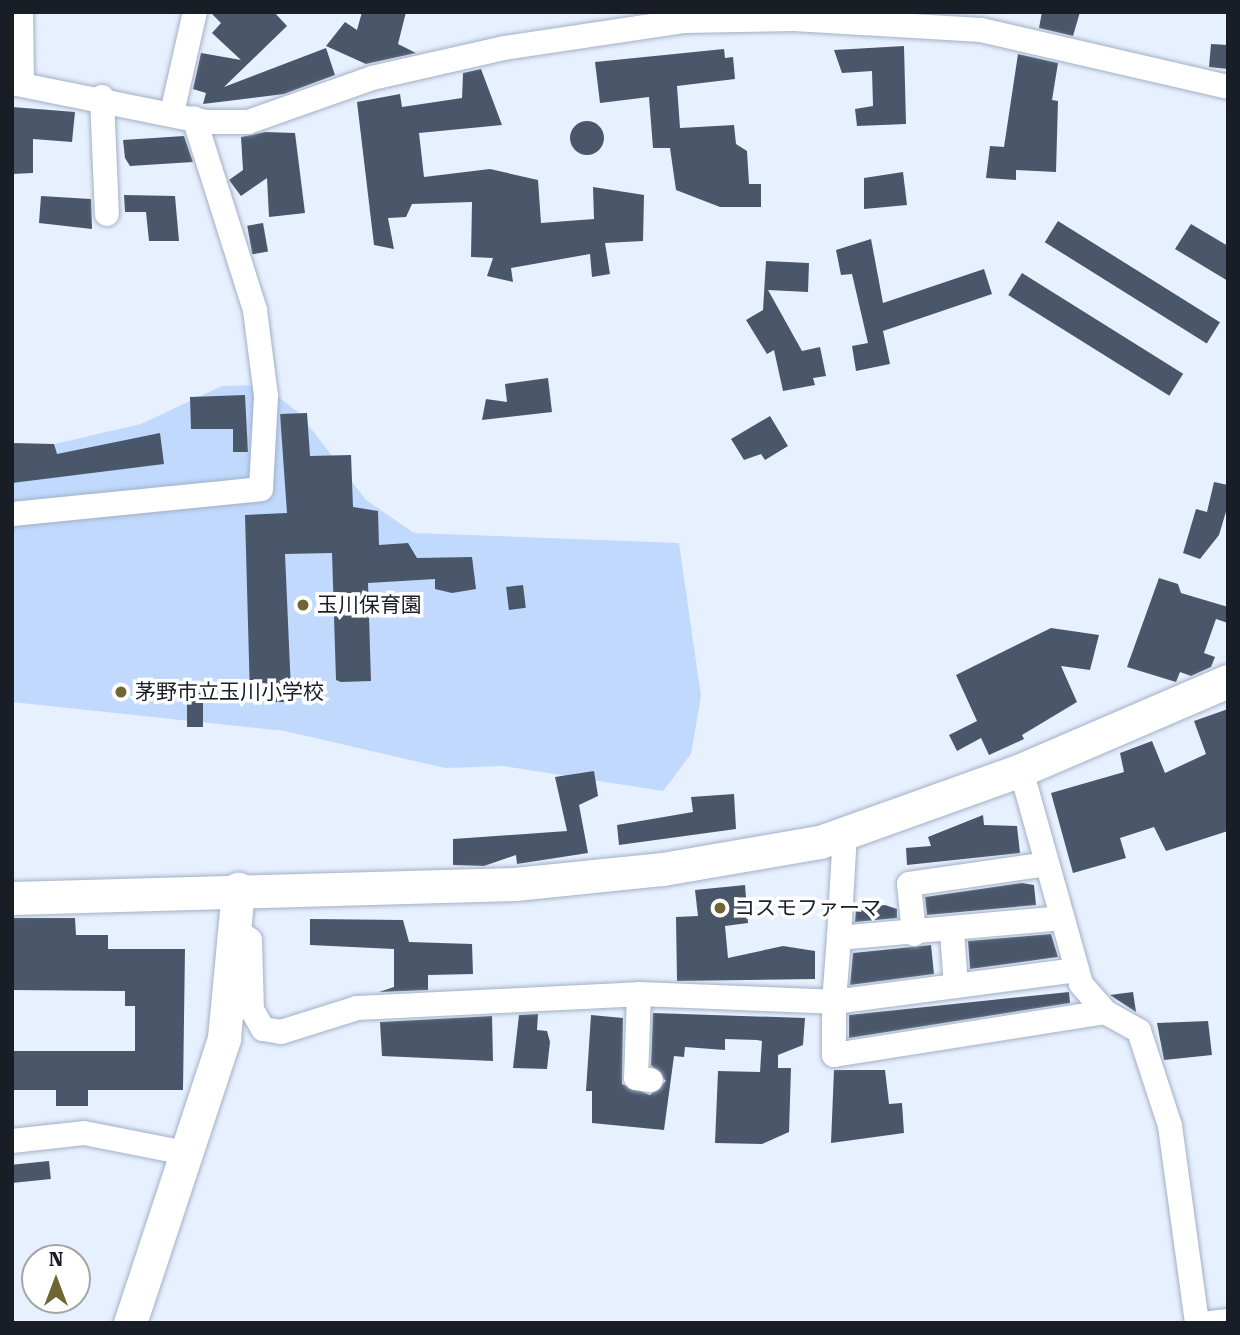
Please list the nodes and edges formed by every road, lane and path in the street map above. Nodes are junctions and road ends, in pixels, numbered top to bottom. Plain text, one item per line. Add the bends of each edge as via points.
1 (21, 12) edge
2 (195, 12) edge
3 (796, 16) edge
4 (988, 21) edge
5 (17, 83) edge
6 (1228, 87) edge
7 (102, 97) junction
8 (183, 116) junction
9 (107, 214) dead end
10 (12, 514) edge
11 (1228, 681) edge
12 (1021, 769) junction
13 (845, 833) junction
14 (1047, 864) junction
15 (238, 890) junction
16 (12, 898) edge
17 (1062, 918) junction
18 (237, 930) junction
19 (952, 932) junction
20 (914, 934) junction
21 (839, 938) junction
22 (1077, 970) junction
23 (956, 986) junction
24 (639, 994) junction
25 (834, 1002) junction
26 (1105, 1012) junction
27 (651, 1080) dead end
28 (12, 1141) edge
29 (170, 1150) dead end
30 (1228, 1321) edge
31 (130, 1323) edge
32 (1197, 1323) edge
33 (1211, 1323) edge

1 - 5 street
2 - 8 street
3 - 4 street
3 - 8 street via 685,21 571,36 372,78 272,118
4 - 6 street
5 - 7 street
7 - 8 street
7 - 9 street
8 - 10 street via 254,310 266,396 261,489
11 - 12 street
12 - 13 street
12 - 14 street
13 - 15 street via 663,869 515,884
13 - 21 street
14 - 17 street
14 - 20 street via 909,884
15 - 16 street
15 - 18 street
17 - 19 street
17 - 22 street
18 - 24 street via 250,940 252,1010 262,1029 281,1032 357,1008
18 - 31 street via 224,1038
19 - 20 street
19 - 23 street
20 - 21 street
21 - 25 street
22 - 23 street
22 - 26 street
23 - 25 street
24 - 25 street
24 - 27 street via 636,1078
25 - 26 street via 834,1055
26 - 32 street via 1139,1031 1170,1126
28 - 29 street via 84,1133
30 - 33 street

